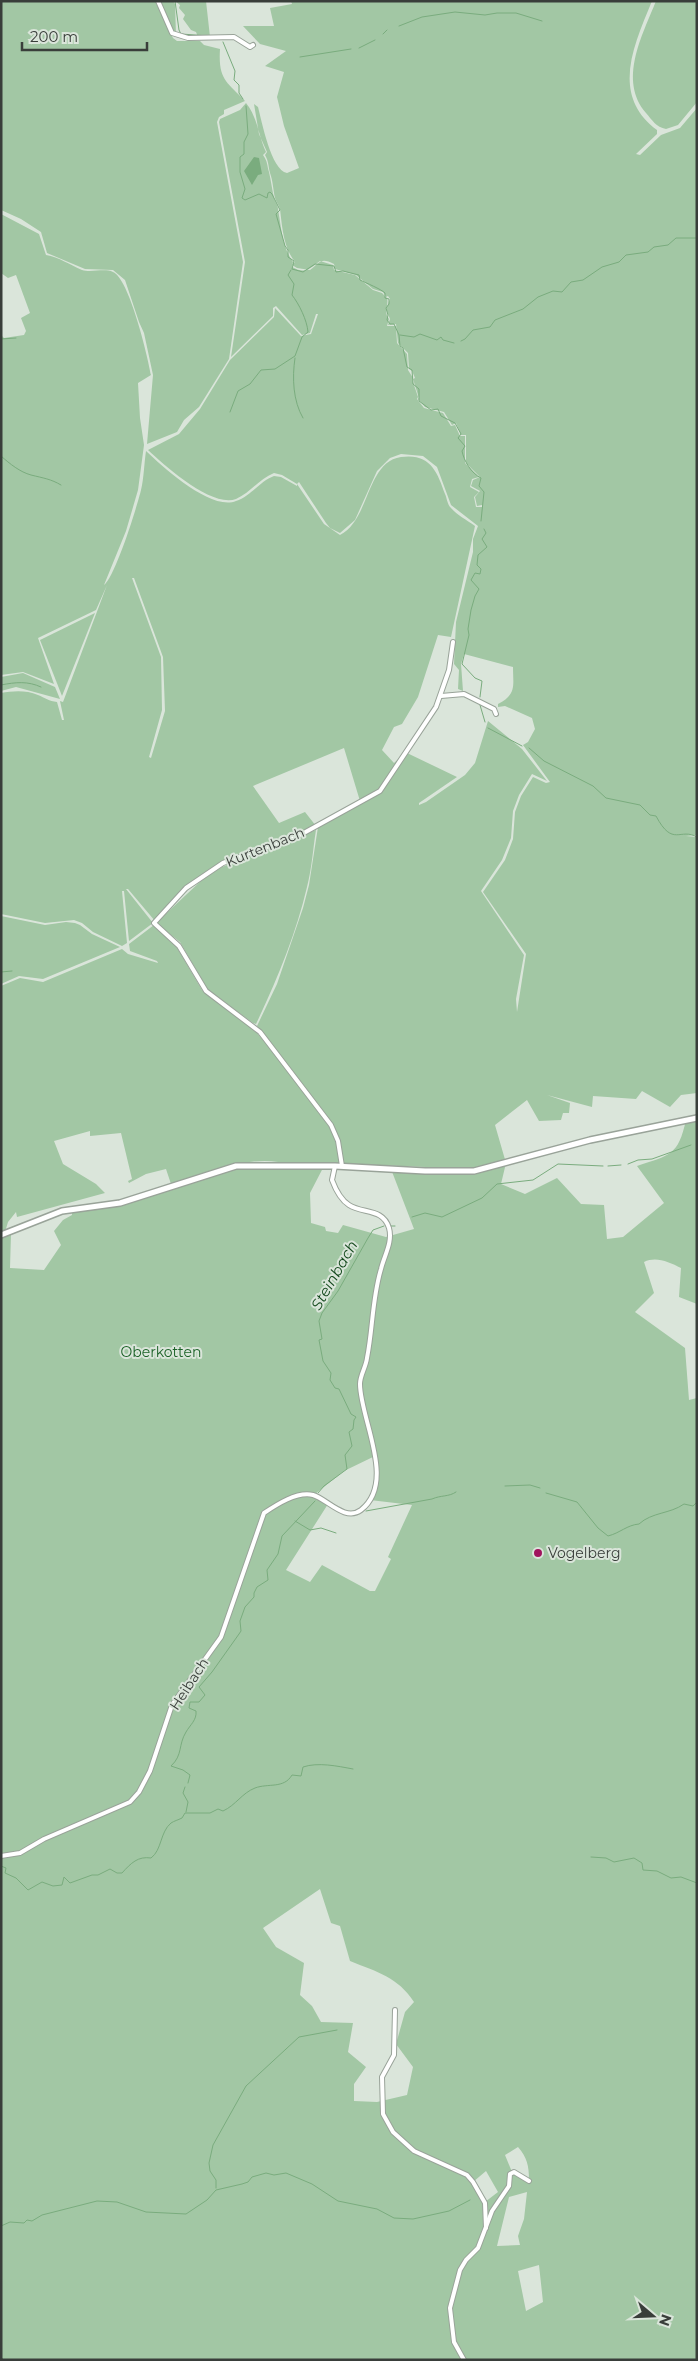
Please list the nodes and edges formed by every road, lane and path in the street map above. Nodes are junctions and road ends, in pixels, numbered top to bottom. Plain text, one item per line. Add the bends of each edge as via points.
1 (158, 1) edge
2 (253, 45) dead end
3 (453, 642) dead end
4 (441, 696) junction
5 (496, 714) dead end
6 (697, 1118) edge
7 (334, 1166) junction
8 (342, 1166) junction
9 (1, 1235) edge
10 (1, 1856) edge
11 (395, 2010) dead end
12 (529, 2181) dead end
13 (486, 2228) junction
14 (464, 2360) edge

1 - 2 street via 172,33 188,38 234,37 250,47
3 - 4 street, Kurtenbach
4 - 5 street via 464,694 494,709
4 - 8 street, Kurtenbach via 380,791 302,834 223,862 186,888 154,923 179,946 206,992 260,1032 331,1125 338,1141
6 - 8 street via 590,1140 474,1171
7 - 8 street
7 - 9 street via 236,1166 116,1204 73,1208
7 - 10 street, Heibach via 332,1180 343,1199 353,1207 379,1215 390,1232 373,1302 367,1361 360,1381 377,1467 371,1498 356,1513 308,1494 278,1504 264,1513 221,1637 172,1705 150,1771 139,1792 130,1802 44,1839 20,1853
11 - 13 street via 394,2055 382,2078 383,2114 393,2132 414,2151 467,2175 485,2202
12 - 13 street via 514,2172 510,2174 510,2186 492,2211
13 - 14 street via 478,2248 460,2270 450,2308 454,2342

